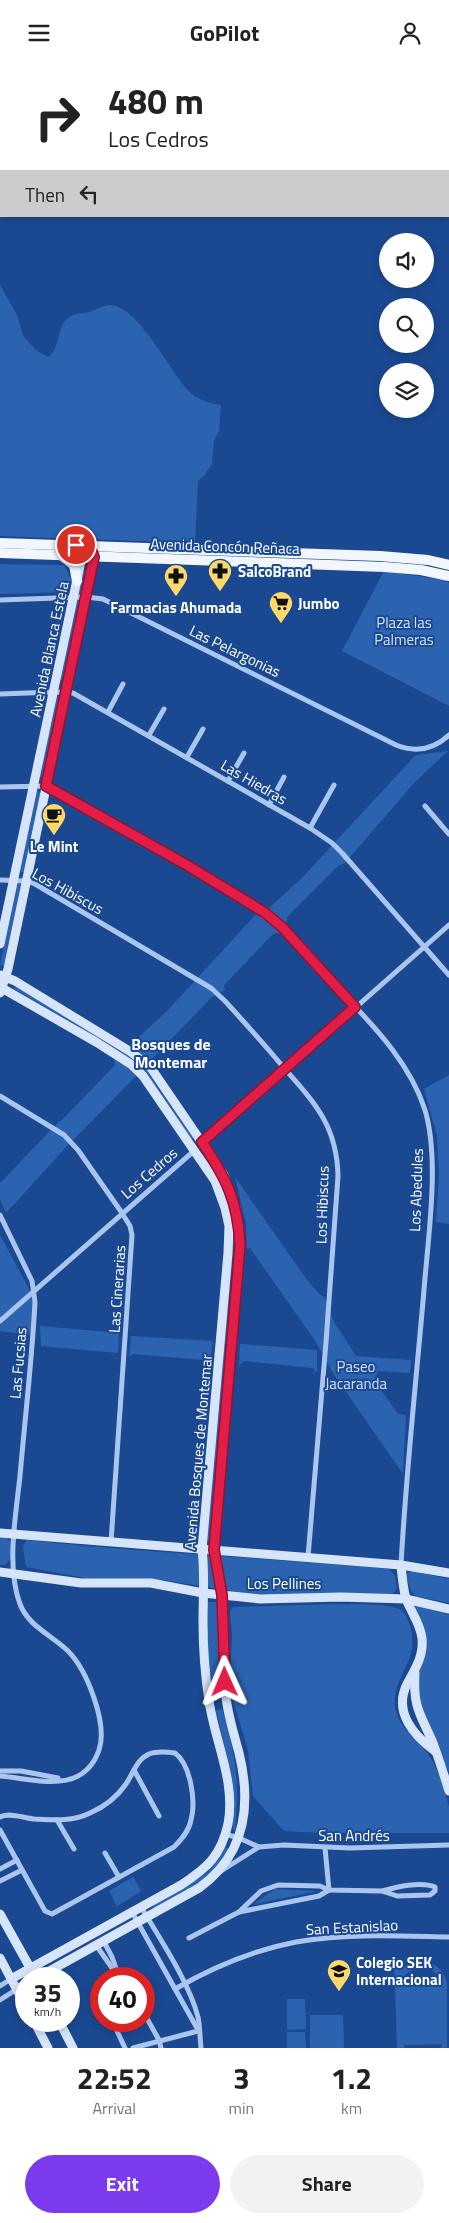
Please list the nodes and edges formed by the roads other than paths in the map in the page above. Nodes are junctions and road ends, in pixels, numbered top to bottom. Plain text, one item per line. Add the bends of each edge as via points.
1 (0, 543) edge
2 (89, 545) junction
3 (0, 553) edge
4 (61, 555) junction
5 (82, 556) junction
6 (94, 557) junction
7 (449, 565) edge
8 (449, 576) edge
9 (77, 581) junction
10 (74, 597) junction
11 (86, 597) junction
12 (0, 600) edge
13 (123, 683) dead end
14 (54, 692) junction
15 (66, 692) junction
16 (0, 695) edge
17 (164, 709) dead end
18 (108, 712) junction
19 (203, 729) dead end
20 (149, 735) junction
21 (449, 735) edge
22 (244, 753) dead end
23 (187, 757) junction
24 (284, 777) dead end
25 (228, 781) junction
26 (34, 785) junction
27 (334, 785) dead end
28 (46, 786) junction
29 (0, 787) edge
30 (269, 805) junction
31 (425, 806) dead end
32 (310, 828) junction
33 (449, 834) edge
34 (14, 879) junction
35 (0, 880) edge
36 (26, 881) junction
37 (449, 925) edge
38 (0, 944) edge
39 (425, 946) junction
40 (449, 975) edge
41 (3, 976) edge
42 (1, 989) edge
43 (355, 1007) junction
44 (285, 1069) junction
45 (0, 1095) edge
46 (202, 1142) junction
47 (194, 1151) junction
48 (122, 1213) junction
49 (0, 1215) edge
50 (34, 1291) junction
51 (0, 1321) edge
52 (0, 1533) edge
53 (15, 1534) junction
54 (111, 1542) junction
55 (202, 1549) junction
56 (214, 1550) junction
57 (308, 1557) junction
58 (401, 1565) junction
59 (0, 1572) edge
60 (449, 1573) edge
61 (15, 1574) junction
62 (204, 1593) junction
63 (222, 1595) junction
64 (406, 1599) junction
65 (449, 1609) edge
66 (415, 1672) junction
67 (226, 1699) junction
68 (209, 1702) junction
69 (436, 1751) junction
70 (134, 1770) junction
71 (0, 1771) edge
72 (0, 1776) edge
73 (74, 1779) junction
74 (449, 1791) edge
75 (159, 1816) dead end
76 (0, 1817) edge
77 (57, 1820) junction
78 (0, 1830) edge
79 (225, 1834) junction
80 (239, 1838) junction
81 (449, 1845) edge
82 (259, 1847) junction
83 (325, 1848) junction
84 (74, 1849) dead end
85 (105, 1853) dead end
86 (17, 1860) junction
87 (0, 1869) edge
88 (22, 1870) junction
89 (219, 1872) junction
90 (119, 1877) junction
91 (0, 1881) edge
92 (329, 1890) junction
93 (382, 1891) junction
94 (142, 1907) junction
95 (132, 1912) junction
96 (239, 1912) junction
97 (0, 1914) edge
98 (147, 1916) junction
99 (137, 1922) junction
100 (449, 1937) edge
101 (189, 1938) dead end
102 (99, 1942) junction
103 (0, 1958) edge
104 (29, 1967) edge
105 (32, 1967) edge
106 (56, 1967) edge
107 (112, 1967) edge
108 (116, 1967) edge
109 (15, 1977) edge
110 (11, 1979) junction
111 (184, 1984) junction
112 (0, 1986) edge
113 (15, 1986) edge
114 (175, 1989) junction
115 (15, 1990) edge
116 (0, 2000) edge
117 (198, 2031) junction
118 (40, 2032) edge
119 (65, 2032) edge
120 (117, 2032) edge
121 (155, 2032) edge
122 (159, 2040) junction
123 (48, 2048) edge
124 (73, 2048) edge
125 (125, 2048) edge
126 (133, 2048) edge
127 (161, 2048) edge
128 (201, 2048) edge

1 - 2 main road, Avenida Concón Reñaca
2 - 5 street, Avenida Blanca Estela
2 - 6 street
2 - 7 main road, Avenida Concón Reñaca via 390,557
3 - 4 main road, Avenida Concón Reñaca
4 - 5 main road, Avenida Concón Reñaca
4 - 9 main road via 74,565
5 - 6 main road, Avenida Concón Reñaca
5 - 9 street, Avenida Blanca Estela
6 - 8 main road, Avenida Concón Reñaca via 385,567
6 - 11 street, Avenida Blanca Estela
9 - 10 street, Avenida Blanca Estela
10 - 11 street, Las Pelargonias
10 - 12 street, Las Pelargonias
10 - 14 street, Avenida Blanca Estela
11 - 15 street, Avenida Blanca Estela
11 - 21 street, Las Pelargonias via 103,599 396,745 421,750 434,746
13 - 18 street
14 - 15 street, Las Hiedras
14 - 16 street, Las Hiedras
14 - 26 street, Avenida Blanca Estela
15 - 18 street, Las Hiedras
15 - 28 street, Avenida Blanca Estela
17 - 20 street
18 - 20 street, Las Hiedras
19 - 23 street
20 - 23 street, Las Hiedras
22 - 25 street
23 - 25 street, Las Hiedras
24 - 30 street
25 - 30 street, Las Hiedras
26 - 28 street, Los Abedules
26 - 29 street, Los Abedules
26 - 34 street, Avenida Blanca Estela
27 - 32 street
28 - 36 street, Avenida Blanca Estela
28 - 43 street, Los Abedules via 264,912 282,927
30 - 32 street, Las Hiedras
31 - 33 street
32 - 39 street, Las Hiedras via 342,853
34 - 35 street, Los Hibiscus
34 - 36 street, Los Hibiscus
34 - 38 street, Avenida Blanca Estela
36 - 41 street, Avenida Blanca Estela
36 - 44 street, Los Hibiscus via 211,988
37 - 39 street, Los Cedros
39 - 40 street, Las Hiedras
39 - 43 street, Los Cedros
41 - 42 street, Avenida Blanca Estela
41 - 46 street, Avenida Bosques de Montemar via 140,1058 151,1068
42 - 47 street, Avenida Bosques de Montemar via 132,1065
43 - 44 street, Los Cedros
43 - 58 street, Los Abedules via 410,1077 425,1111 432,1149
44 - 46 street, Los Cedros
44 - 57 street, Los Hibiscus via 324,1118 337,1165
45 - 48 street, Las Cinerarias via 64,1135
46 - 47 street, Los Cedros
46 - 56 street, Avenida Bosques de Montemar via 224,1175 233,1197 239,1220 240,1245
47 - 48 street, Los Cedros
47 - 55 street, Avenida Bosques de Montemar via 221,1194 229,1226
48 - 50 street, Los Cedros
48 - 54 street, Las Cinerarias via 130,1226 133,1243
49 - 50 street, Las Fucsias
50 - 51 street, Los Cedros
50 - 53 street, Las Fucsias via 33,1339
52 - 53 street, Los Pellines
53 - 54 street, Los Pellines
53 - 61 street, Las Fucsias
54 - 55 street, Los Pellines
55 - 56 street, Los Pellines
55 - 62 street, Avenida Bosques de Montemar
56 - 57 street, Los Pellines
56 - 63 street, Avenida Bosques de Montemar
57 - 58 street, Los Pellines
58 - 60 street, Los Pellines
58 - 64 street, Los Abedules
59 - 61 street, Los Pellines
61 - 62 street, Los Pellines via 81,1583 151,1583
61 - 73 street, Las Fucsias via 23,1611 30,1621 70,1653 87,1683 100,1721 101,1743 96,1758
62 - 63 street, Los Pellines
62 - 68 street, Avenida Bosques de Montemar via 204,1653
63 - 64 street, Los Pellines via 260,1599
63 - 67 street, Avenida Bosques de Montemar
64 - 65 street, Los Pellines
64 - 66 street, Los Abedules via 421,1629 420,1657
66 - 69 street, Los Abedules via 415,1701
66 - 69 street, Los Abedules via 404,1694 404,1713 412,1731
67 - 68 street
67 - 80 street, Avenida Bosques de Montemar via 243,1779 244,1810
68 - 79 street, Avenida Bosques de Montemar via 229,1792 229,1819
69 - 74 street, Los Abedules
70 - 75 street
70 - 77 street via 120,1792 99,1809 81,1817
70 - 90 street via 140,1761 153,1753 175,1753 184,1763 193,1814 187,1832 174,1847
71 - 73 street
72 - 73 street via 43,1781
76 - 77 street
77 - 84 street
78 - 86 street
79 - 80 street, San Andrés
79 - 94 street, Avenida Bosques de Montemar via 217,1853 204,1870
80 - 82 street, San Andrés
80 - 89 street, Avenida Bosques de Montemar
81 - 83 street, San Andrés
82 - 83 street, San Andrés
82 - 89 street, San Andrés
83 - 92 street
85 - 90 street
86 - 87 street
86 - 88 street
88 - 90 street via 45,1911 52,1914
88 - 91 street
89 - 98 street, Avenida Bosques de Montemar via 199,1888
92 - 93 street
92 - 96 street via 319,1896
92 - 96 street via 273,1885 261,1891
93 - 93 street via 397,1896 430,1895 436,1891 435,1887 428,1885
94 - 95 street, Avenida Bosques de Montemar
94 - 98 street
95 - 99 street
95 - 105 street, Avenida Bosques de Montemar
96 - 101 street
97 - 104 street
98 - 99 street, Avenida Bosques de Montemar
98 - 111 street
99 - 102 street, Avenida Bosques de Montemar
99 - 114 street
100 - 111 street, San Estanislao via 330,1937 297,1942 240,1958
102 - 106 street, Avenida Bosques de Montemar
102 - 107 street
102 - 108 street via 112,1957
103 - 110 street
109 - 110 street, Avenida Bosques de Montemar
110 - 112 street, Avenida Bosques de Montemar
110 - 113 street
111 - 114 street, San Estanislao
111 - 117 street via 198,2020
114 - 117 street
115 - 116 street
117 - 122 street
117 - 128 street
118 - 123 street
119 - 124 street
120 - 125 street
121 - 122 street
122 - 126 street
122 - 127 street

